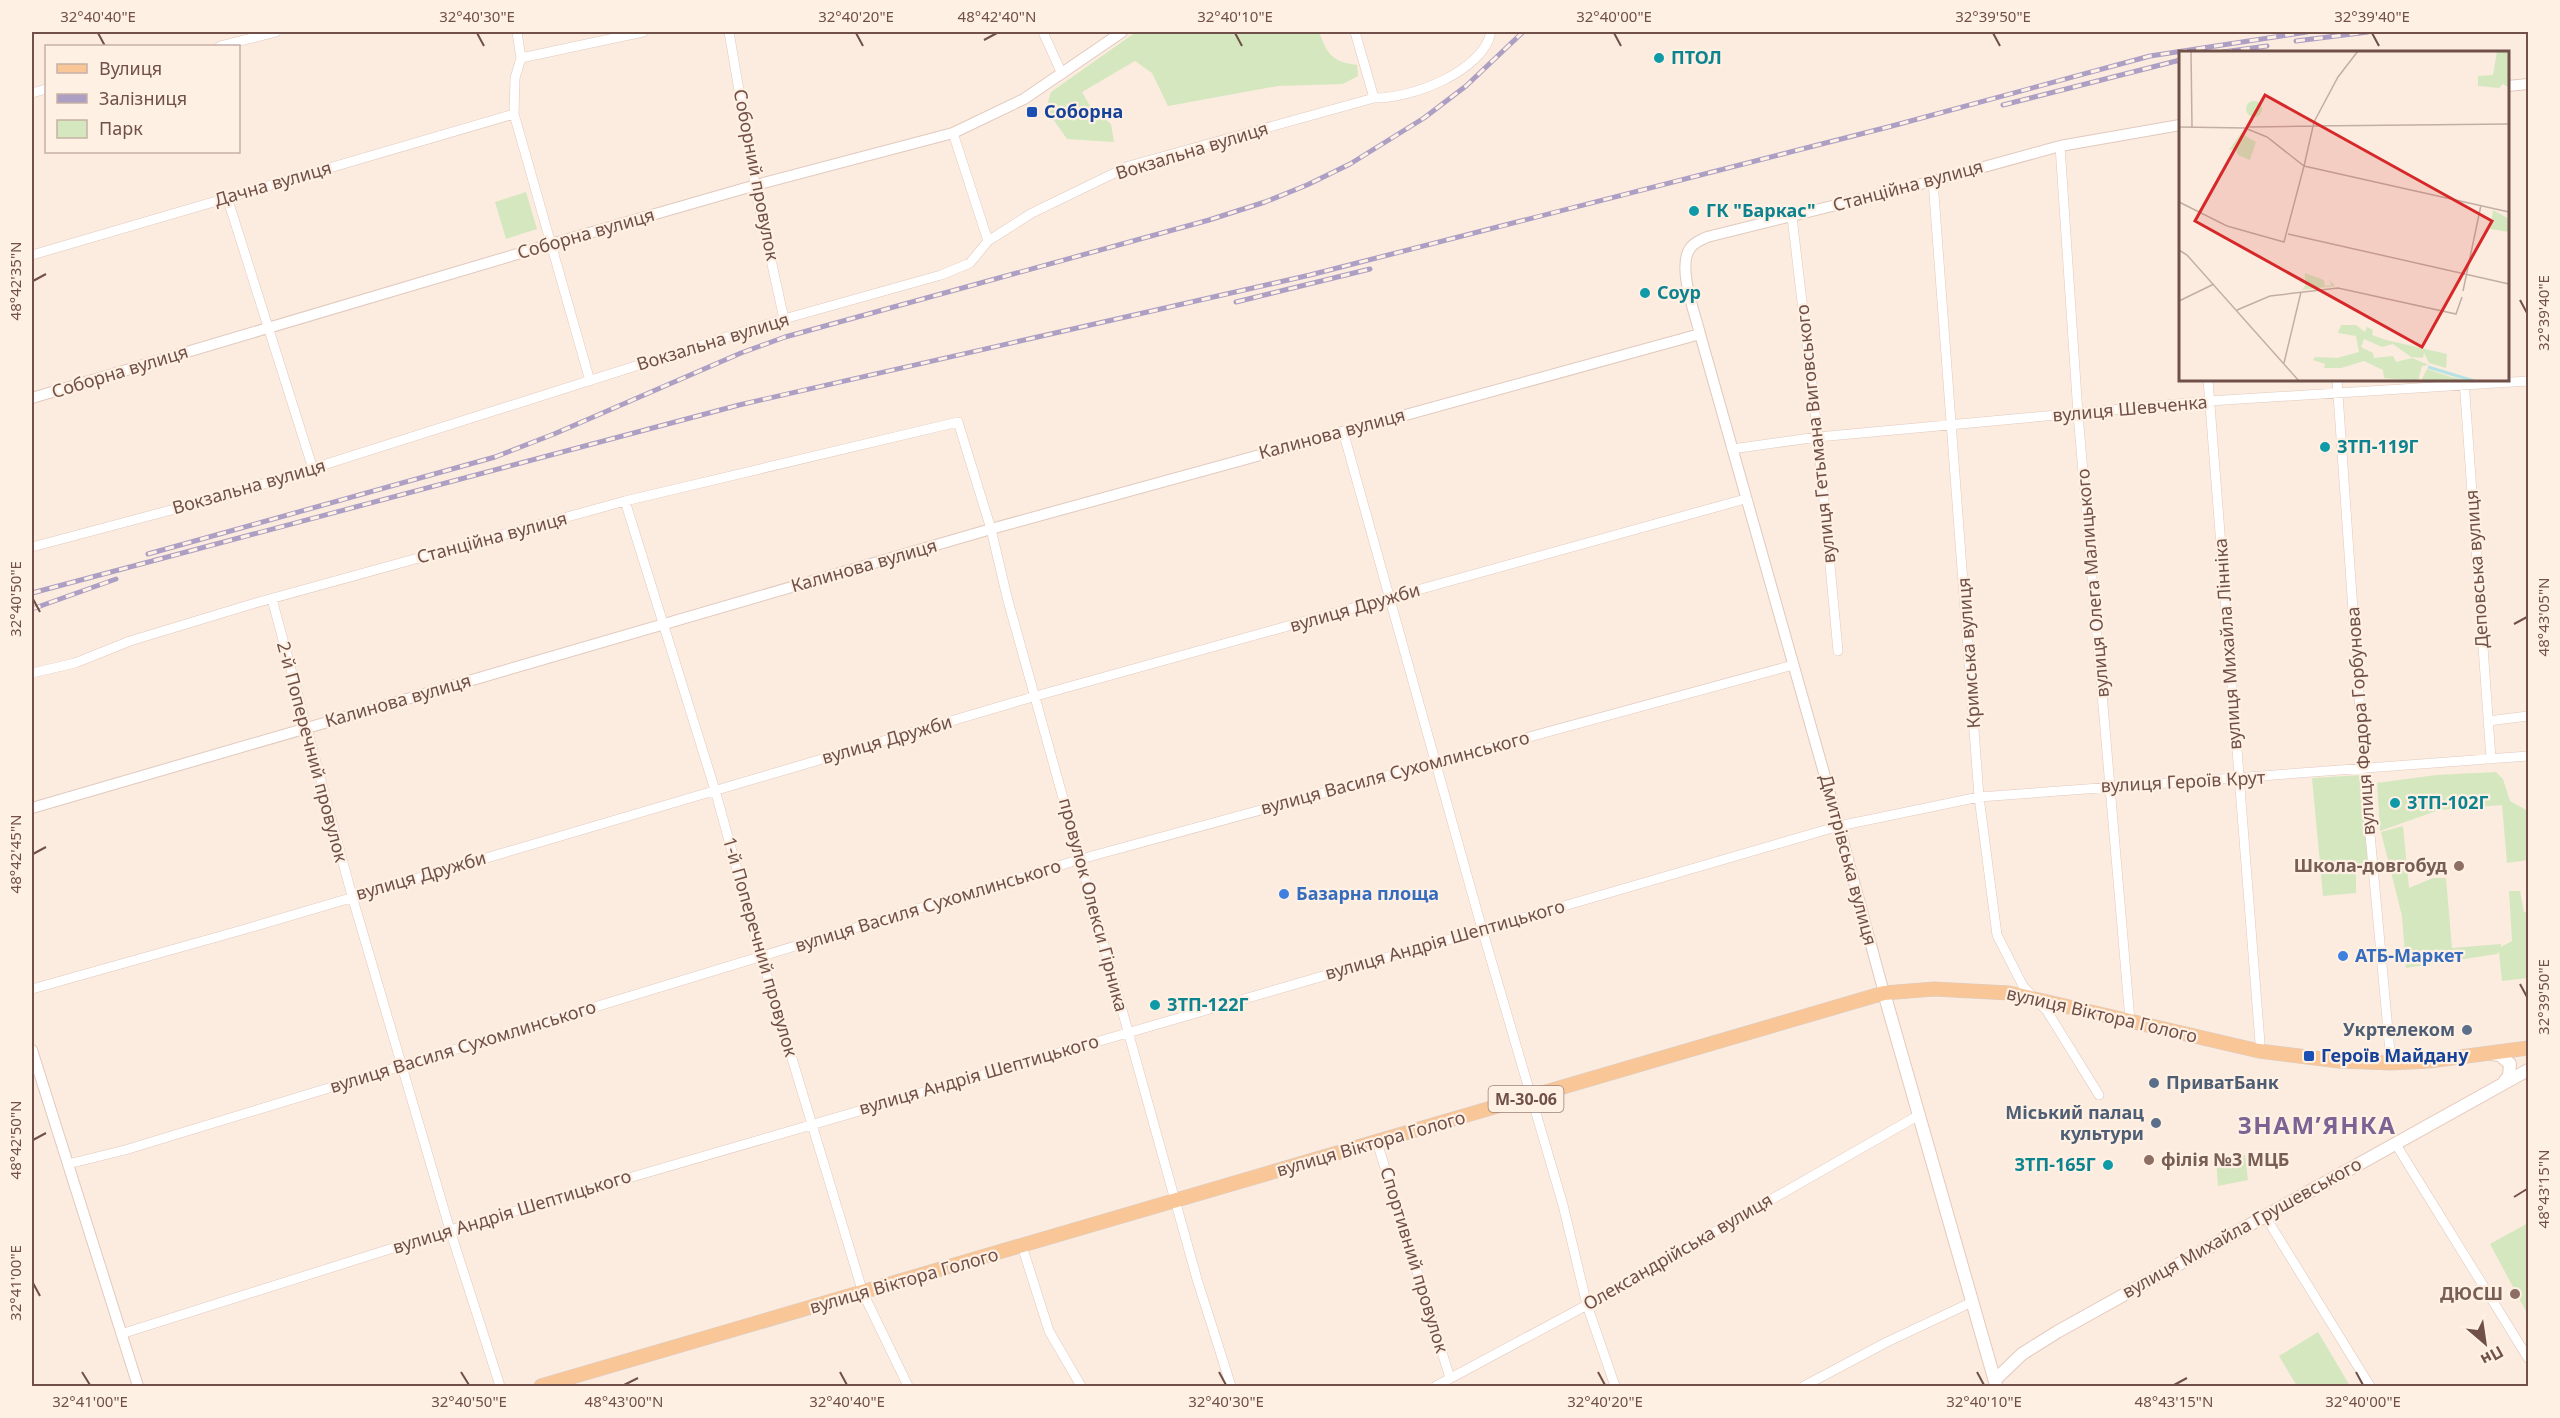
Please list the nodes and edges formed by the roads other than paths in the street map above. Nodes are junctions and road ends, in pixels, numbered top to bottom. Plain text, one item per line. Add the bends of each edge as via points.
1 (276, 32) edge
2 (517, 32) edge
3 (643, 32) edge
4 (729, 32) edge
5 (1043, 32) edge
6 (1122, 32) edge
7 (1355, 32) edge
8 (1491, 32) edge
9 (224, 45) edge
10 (521, 58) junction
11 (1062, 74) junction
12 (2529, 84) edge
13 (2509, 86) edge
14 (1374, 98) junction
15 (514, 114) junction
16 (2179, 125) edge
17 (953, 133) junction
18 (2060, 146) junction
19 (1933, 181) junction
20 (756, 185) junction
21 (227, 197) junction
22 (1792, 217) junction
23 (988, 242) junction
24 (551, 244) junction
25 (32, 255) edge
26 (784, 319) junction
27 (268, 327) junction
28 (1700, 334) junction
29 (590, 381) junction
30 (2208, 381) edge
31 (2337, 381) edge
32 (2529, 381) edge
33 (2464, 383) edge
34 (2338, 394) junction
35 (32, 398) edge
36 (2209, 401) junction
37 (2078, 414) junction
38 (958, 423) joint
39 (1952, 424) junction
40 (1343, 431) junction
41 (1818, 437) junction
42 (1732, 449) junction
43 (313, 469) junction
44 (1745, 499) junction
45 (626, 501) junction
46 (991, 529) junction
47 (32, 547) edge
48 (1389, 598) junction
49 (272, 599) junction
50 (664, 624) junction
51 (1838, 651) dead end
52 (1793, 664) junction
53 (32, 673) edge
54 (1036, 696) junction
55 (2529, 716) edge
56 (2488, 721) junction
57 (306, 727) junction
58 (2529, 756) edge
59 (2491, 759) junction
60 (1436, 761) junction
61 (2364, 769) junction
62 (2238, 779) junction
63 (2110, 786) junction
64 (715, 790) junction
65 (1979, 797) junction
66 (32, 808) edge
67 (1839, 826) junction
68 (1081, 859) junction
69 (352, 896) junction
70 (1482, 929) junction
71 (761, 956) junction
72 (32, 989) edge
73 (1884, 993) junction
74 (2033, 996) junction
75 (2130, 1020) junction
76 (1127, 1032) junction
77 (2529, 1048) edge
78 (32, 1050) edge
79 (2259, 1051) junction
80 (2491, 1054) junction
81 (2391, 1063) junction
82 (402, 1065) junction
83 (2529, 1070) edge
84 (2503, 1083) junction
85 (2099, 1095) dead end
86 (1532, 1097) junction
87 (1919, 1115) junction
88 (812, 1124) junction
89 (1377, 1143) junction
90 (2396, 1143) junction
91 (68, 1164) junction
92 (1177, 1202) junction
93 (2265, 1216) junction
94 (450, 1230) junction
95 (1022, 1246) junction
96 (863, 1293) junction
97 (1972, 1302) junction
98 (1587, 1305) junction
99 (121, 1334) junction
100 (2529, 1358) edge
101 (1450, 1378) junction
102 (1993, 1384) edge
103 (138, 1386) edge
104 (500, 1386) edge
105 (541, 1386) edge
106 (908, 1386) edge
107 (1081, 1386) edge
108 (1231, 1386) edge
109 (1436, 1386) edge
110 (1615, 1386) edge
111 (1804, 1386) edge
112 (2370, 1386) edge

1 - 9 street
2 - 10 street
3 - 10 street
4 - 20 street, Соборний провулок
5 - 11 street
6 - 11 street, Соборна вулиця
7 - 14 street
8 - 14 street, Вокзальна вулиця via 1480,57 1430,87
10 - 15 street via 515,78
11 - 17 street, Соборна вулиця via 1008,108
12 - 13 street
14 - 23 street, Вокзальна вулиця via 1129,166 1032,213
15 - 21 street, Дачна вулиця
15 - 24 street
16 - 18 street, Станційна вулиця
17 - 20 street, Соборна вулиця
17 - 23 street
18 - 19 street, Станційна вулиця
18 - 37 street, вулиця Олега Малицького
19 - 22 street, Станційна вулиця
19 - 39 street, Кримська вулиця
20 - 24 street, Соборна вулиця
20 - 26 street, Соборний провулок
21 - 25 street, Дачна вулиця
21 - 27 street
22 - 28 street, Станційна вулиця via 1707,237 1691,246 1685,267
22 - 41 street, вулиця Гетьмана Виговського
23 - 26 street, Вокзальна вулиця via 970,263 941,275
24 - 27 street, Соборна вулиця
24 - 29 street
26 - 29 street, Вокзальна вулиця
27 - 35 street, Соборна вулиця
27 - 43 street
28 - 40 street, Калинова вулиця
28 - 42 street, Дмитрівська вулиця
29 - 43 street, Вокзальна вулиця
30 - 36 street, вулиця Михайла Лінніка
31 - 34 street, вулиця Федора Горбунова
32 - 33 street, вулиця Шевченка
33 - 34 street, вулиця Шевченка
33 - 56 street, Деповська вулиця
34 - 36 street, вулиця Шевченка
34 - 61 street, вулиця Федора Горбунова
36 - 37 street, вулиця Шевченка
36 - 62 street, вулиця Михайла Лінніка
37 - 39 street, вулиця Шевченка
37 - 63 street, вулиця Олега Малицького
38 - 45 street, Станційна вулиця
38 - 46 street, провулок Олекси Гірника
39 - 41 street, вулиця Шевченка
39 - 65 street, Кримська вулиця
40 - 46 street, Калинова вулиця
40 - 48 street
41 - 42 street, вулиця Шевченка
41 - 51 street, вулиця Гетьмана Виговського
42 - 44 street, Дмитрівська вулиця
43 - 47 street, Вокзальна вулиця
44 - 48 street, вулиця Дружби
44 - 52 street, Дмитрівська вулиця
45 - 49 street, Станційна вулиця
45 - 50 street, 1-й Поперечний провулок
46 - 50 street, Калинова вулиця
46 - 54 street, провулок Олекси Гірника
48 - 54 street, вулиця Дружби
48 - 60 street
49 - 53 street, Станційна вулиця via 130,641 75,663
49 - 57 street, 2-й Поперечний провулок
50 - 57 street, Калинова вулиця
50 - 64 street, 1-й Поперечний провулок
52 - 60 street, вулиця Василя Сухомлинського
52 - 67 street, Дмитрівська вулиця
54 - 64 street, вулиця Дружби
54 - 68 street, провулок Олекси Гірника
55 - 56 street
56 - 59 street, Деповська вулиця
57 - 66 street, Калинова вулиця
57 - 69 street, 2-й Поперечний провулок
58 - 59 street, вулиця Героїв Крут
59 - 61 street, вулиця Героїв Крут
60 - 68 street, вулиця Василя Сухомлинського
60 - 70 street
61 - 62 street, вулиця Героїв Крут
61 - 81 street, вулиця Федора Горбунова
62 - 63 street, вулиця Героїв Крут
62 - 79 street, вулиця Михайла Лінніка
63 - 65 street, вулиця Героїв Крут
63 - 75 street, вулиця Олега Малицького
64 - 69 street, вулиця Дружби
64 - 71 street, 1-й Поперечний провулок
65 - 67 street, вулиця Героїв Крут
65 - 74 street, Кримська вулиця via 1998,935 2023,986
67 - 70 street, вулиця Андрія Шептицького
67 - 73 street, Дмитрівська вулиця
68 - 71 street, вулиця Василя Сухомлинського
68 - 76 street, провулок Олекси Гірника
69 - 72 street, вулиця Дружби
69 - 82 street, 2-й Поперечний провулок
70 - 76 street, вулиця Андрія Шептицького
70 - 86 street
71 - 82 street, вулиця Василя Сухомлинського
71 - 88 street, 1-й Поперечний провулок
73 - 74 main road, вулиця Віктора Голого / М-30-06 via 1959,989
73 - 86 main road, вулиця Віктора Голого / М-30-06
73 - 87 main road, Дмитрівська вулиця
74 - 75 main road, вулиця Віктора Голого / М-30-06
74 - 85 street, Кримська вулиця via 2047,1011
75 - 79 main road, вулиця Віктора Голого / М-30-06
76 - 88 street, вулиця Андрія Шептицького
76 - 92 street, провулок Олекси Гірника
77 - 80 main road, вулиця Віктора Голого / М-30-06
78 - 91 street
79 - 81 main road, вулиця Віктора Голого / М-30-06
80 - 81 main road, вулиця Віктора Голого / М-30-06
80 - 84 main road via 2500,1055 2510,1064 2509,1076
82 - 91 street, вулиця Василя Сухомлинського
82 - 94 street, 2-й Поперечний провулок
83 - 84 main road, вулиця Михайла Грушевського
84 - 90 main road, вулиця Михайла Грушевського
86 - 89 main road, вулиця Віктора Голого / М-30-06
86 - 98 street
87 - 97 main road, Дмитрівська вулиця
87 - 98 street, Олександрійська вулиця
88 - 94 street, вулиця Андрія Шептицького
88 - 96 street, 1-й Поперечний провулок
89 - 92 main road, вулиця Віктора Голого / М-30-06
89 - 101 street, Спортивний провулок
90 - 93 main road, вулиця Михайла Грушевського
90 - 100 street
91 - 99 street
92 - 95 main road, вулиця Віктора Голого / М-30-06
92 - 108 street, провулок Олекси Гірника
93 - 102 main road, вулиця Михайла Грушевського via 2057,1332 2022,1354
93 - 112 street
94 - 99 street, вулиця Андрія Шептицького
94 - 104 street, 2-й Поперечний провулок
95 - 96 main road, вулиця Віктора Голого / М-30-06
95 - 107 street via 1049,1331
96 - 105 main road, вулиця Віктора Голого / М-30-06
96 - 106 street, 1-й Поперечний провулок
97 - 102 main road, Дмитрівська вулиця
97 - 111 street
98 - 101 street, Олександрійська вулиця
98 - 110 street
99 - 103 street
101 - 109 street, Олександрійська вулиця

